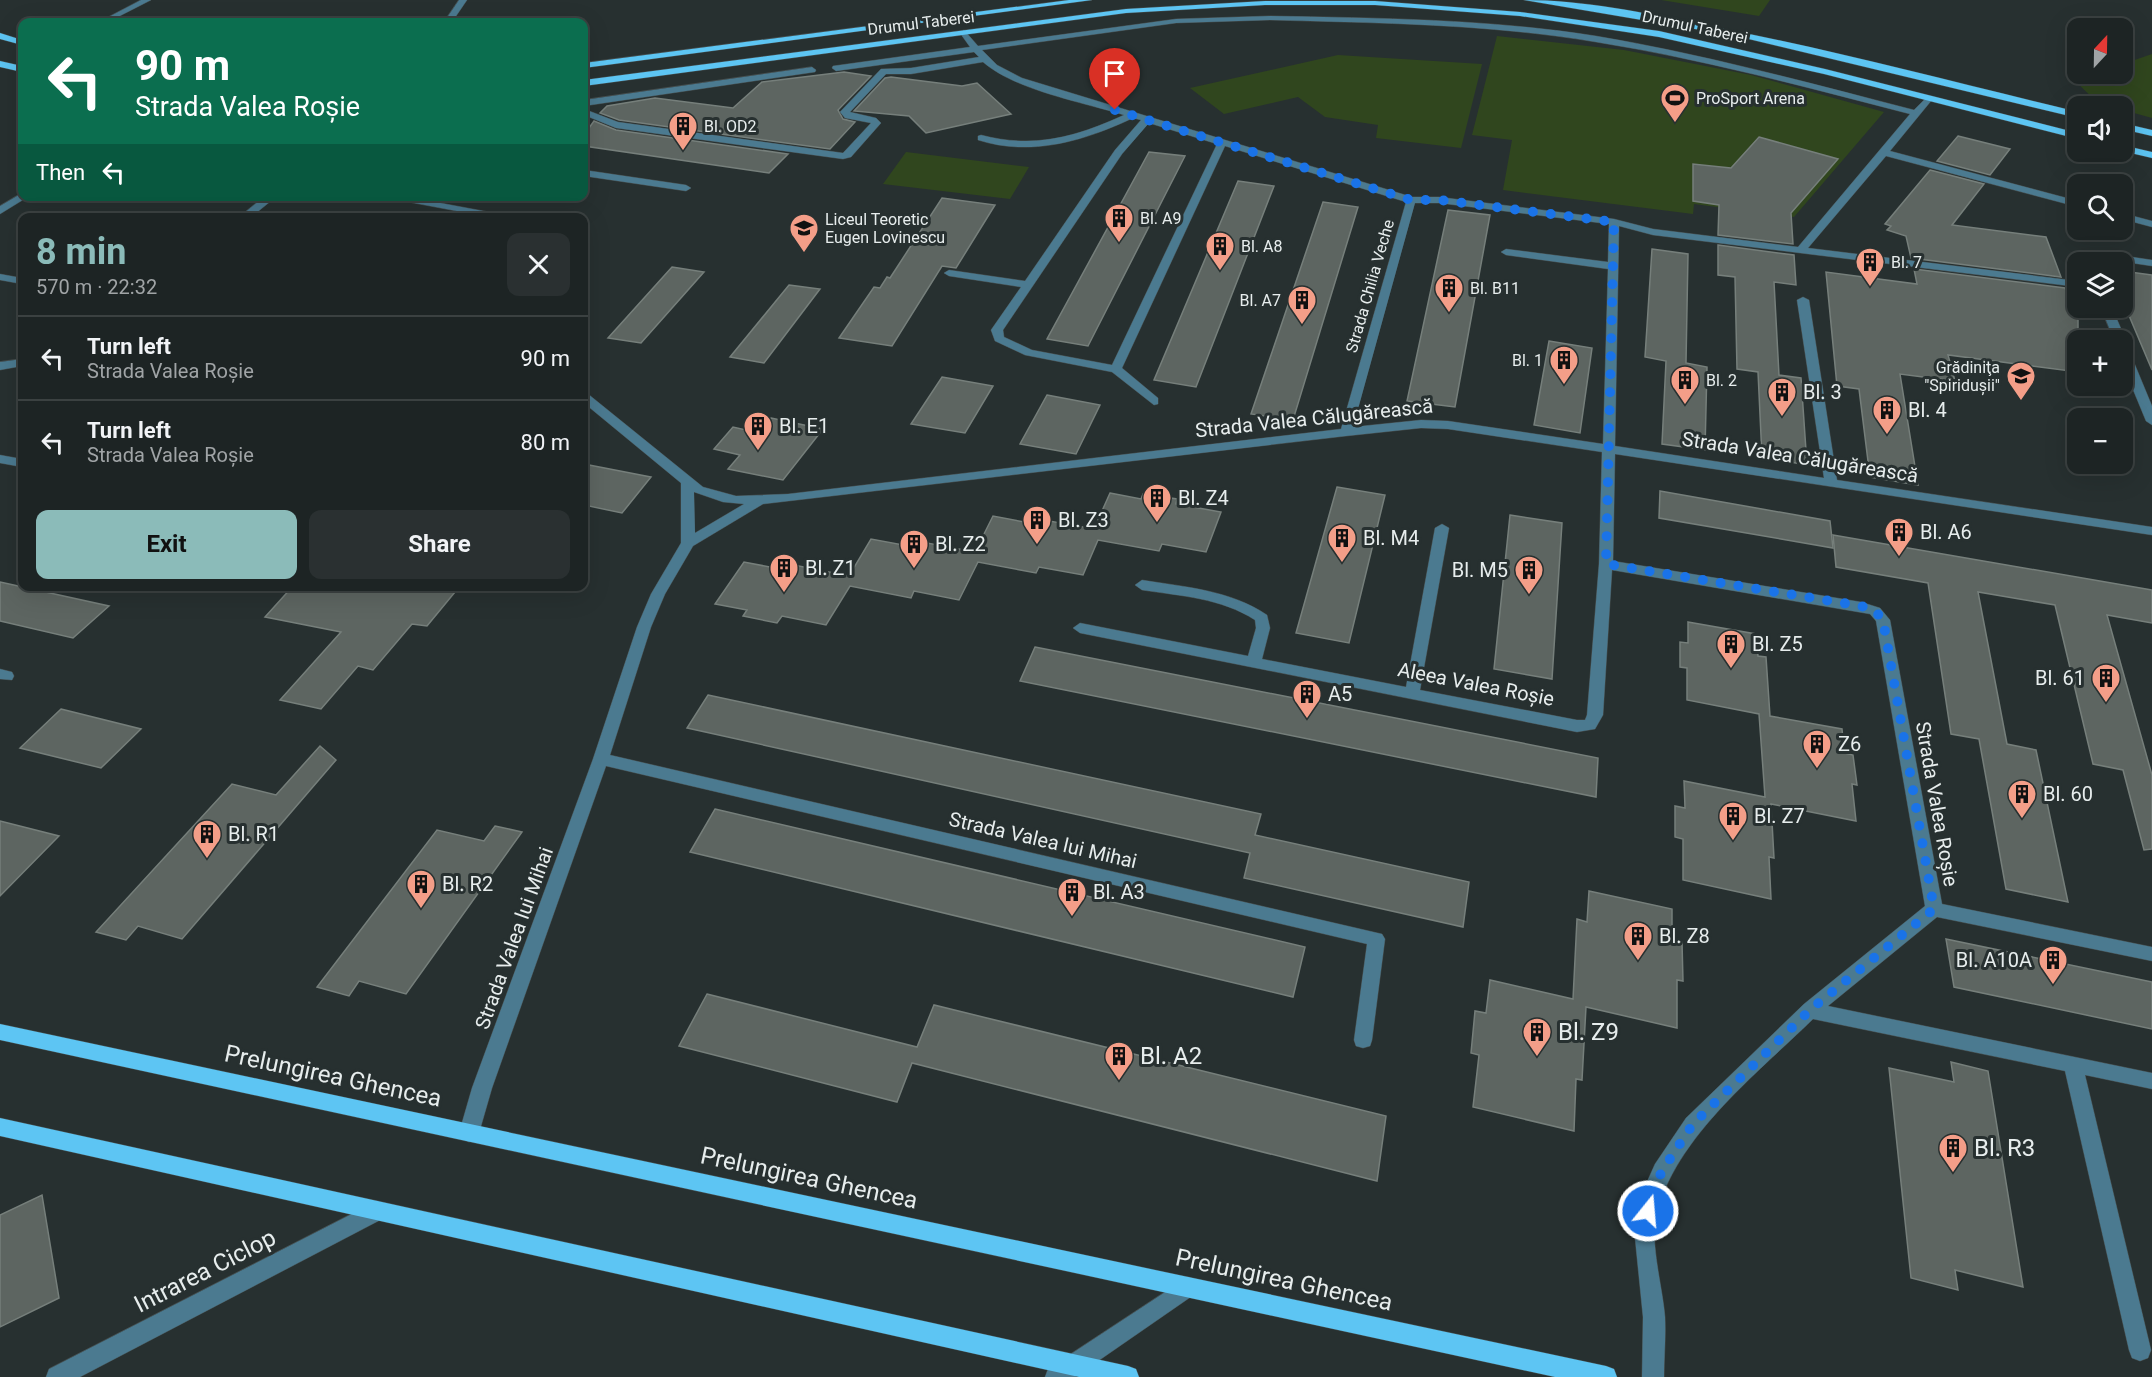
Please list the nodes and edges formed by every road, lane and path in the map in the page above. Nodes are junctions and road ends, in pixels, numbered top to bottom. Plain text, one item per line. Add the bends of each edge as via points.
1 (147, 0) edge
2 (463, 0) edge
3 (1088, 0) edge
4 (1527, 0) edge
5 (1066, 3) junction
6 (1111, 3) dead end
7 (1265, 3) junction
8 (1611, 10) junction
9 (1126, 11) junction
10 (1076, 17) junction
11 (111, 18) edge
12 (451, 18) edge
13 (1270, 18) junction
14 (1668, 20) junction
15 (1599, 24) junction
16 (964, 33) junction
17 (1659, 34) junction
18 (0, 36) edge
19 (18, 42) edge
20 (974, 47) junction
21 (983, 59) junction
22 (607, 63) junction
23 (0, 64) edge
24 (588, 65) edge
25 (18, 68) edge
26 (836, 68) dead end
27 (18, 69) edge
28 (812, 70) dead end
29 (0, 72) edge
30 (606, 80) junction
31 (588, 82) edge
32 (1928, 99) junction
33 (588, 102) edge
34 (2067, 112) edge
35 (1916, 113) junction
36 (588, 114) edge
37 (1132, 115) junction
38 (1146, 120) junction
39 (2133, 129) edge
40 (2067, 133) edge
41 (2152, 133) edge
42 (981, 138) dead end
43 (1222, 143) junction
44 (2133, 150) edge
45 (1883, 152) junction
46 (2152, 154) edge
47 (588, 174) edge
48 (686, 188) dead end
49 (18, 199) edge
50 (1411, 200) junction
51 (265, 201) edge
52 (412, 201) edge
53 (2067, 201) edge
54 (0, 211) edge
55 (250, 213) edge
56 (486, 213) edge
57 (2133, 219) edge
58 (1614, 222) junction
59 (2152, 224) edge
60 (1801, 250) junction
61 (1506, 252) dead end
62 (2133, 260) edge
63 (2152, 263) edge
64 (1613, 266) junction
65 (949, 273) dead end
66 (0, 277) edge
67 (18, 280) edge
68 (2067, 283) edge
69 (1026, 284) junction
70 (1803, 300) dead end
71 (18, 364) edge
72 (0, 366) edge
73 (1116, 369) junction
74 (2133, 375) edge
75 (588, 400) edge
76 (1154, 401) dead end
77 (2152, 421) edge
78 (1346, 432) junction
79 (1609, 448) junction
80 (0, 459) edge
81 (18, 463) edge
82 (687, 482) junction
83 (1831, 482) junction
84 (762, 500) junction
85 (1442, 528) dead end
86 (2152, 531) edge
87 (688, 543) junction
88 (1606, 564) junction
89 (1142, 585) dead end
90 (1080, 628) dead end
91 (1254, 662) junction
92 (1412, 693) junction
93 (601, 759) junction
94 (1934, 909) junction
95 (2152, 954) edge
96 (1810, 1010) junction
97 (0, 1032) edge
98 (1363, 1040) dead end
99 (2073, 1065) junction
100 (2152, 1081) edge
101 (0, 1126) edge
102 (469, 1133) junction
103 (377, 1211) junction
104 (1188, 1287) junction
105 (2140, 1350) dead end
106 (1074, 1365) junction
107 (57, 1377) edge
108 (1056, 1377) edge
109 (1128, 1377) edge
110 (1606, 1377) edge
111 (1653, 1377) edge

1 - 11 street
2 - 12 street
3 - 5 main road, Drumul Taberei
4 - 8 main road, Drumul Taberei
5 - 10 main road via 1077,10
5 - 22 main road, Drumul Taberei
6 - 9 main road
7 - 9 main road, Drumul Taberei
7 - 13 street
7 - 15 main road, Drumul Taberei via 1435,7
8 - 14 main road, Drumul Taberei
8 - 15 main road via 1612,20
9 - 10 main road, Drumul Taberei
10 - 16 main road, Drumul Taberei
13 - 20 street via 1176,21
13 - 35 street via 1475,24 1596,39 1737,67
14 - 17 main road via 1654,24
14 - 34 main road, Drumul Taberei via 1794,46
15 - 17 main road, Drumul Taberei
16 - 20 street, Strada Chilia Veche
16 - 30 main road, Drumul Taberei
17 - 32 main road, Drumul Taberei
18 - 19 main road
20 - 21 street, Strada Chilia Veche
20 - 26 street
21 - 36 street via 911,71 884,71 845,113 876,123 848,155 616,125
21 - 37 street, Strada Chilia Veche via 1018,80
22 - 24 main road, Drumul Taberei
22 - 30 main road via 596,73
23 - 25 main road
27 - 29 main road
28 - 33 street
30 - 31 main road, Drumul Taberei
32 - 35 street
32 - 40 main road, Drumul Taberei
35 - 45 street
37 - 38 street, Strada Chilia Veche
37 - 42 street via 1109,127 1030,146 1005,146
38 - 43 street, Strada Chilia Veche
38 - 69 street via 1118,152
39 - 41 main road
43 - 50 street, Strada Chilia Veche
43 - 73 street
44 - 46 main road
45 - 53 street
45 - 60 street
47 - 48 street
49 - 54 street
50 - 58 street via 1439,200
50 - 78 street, Strada Chilia Veche
51 - 55 street
52 - 56 street
57 - 59 street
58 - 60 street via 1653,232
58 - 64 street, Aleea Valea Roșie
60 - 68 street
61 - 64 street
62 - 63 street
64 - 79 street, Aleea Valea Roșie
65 - 69 street
66 - 67 street
69 - 73 street via 1000,322 999,339 1029,353
70 - 83 street
71 - 72 street
73 - 76 street
74 - 77 street
75 - 82 street
78 - 79 street, Strada Valea Călugărească via 1448,425
78 - 84 street, Strada Valea Călugărească
79 - 83 street, Strada Valea Călugărească
79 - 88 street, Aleea Valea Roșie
80 - 81 street
82 - 84 street, Strada Valea Călugărească via 718,499
82 - 87 street
83 - 86 street, Strada Valea Călugărească
84 - 87 street, Strada Valea Călugărească
85 - 92 street
87 - 93 street, Strada Valea lui Mihai via 666,578 644,627
88 - 92 street, Aleea Valea Roșie via 1595,715 1590,725 1577,726
88 - 94 street, Strada Valea Roșie via 1875,611 1883,620
89 - 91 street via 1230,601 1252,609 1262,618 1263,628
90 - 91 street, Aleea Valea Roșie
91 - 92 street, Aleea Valea Roșie
93 - 98 street, Strada Valea lui Mihai via 1376,939
93 - 102 street, Strada Valea lui Mihai
94 - 95 street
94 - 96 street, Strada Valea Roșie
96 - 99 street
96 - 111 street, Strada Valea Roșie via 1693,1124 1652,1193 1644,1228 1654,1317
97 - 102 main road, Prelungirea Ghencea
99 - 100 street
99 - 105 street
101 - 103 main road
102 - 104 main road, Prelungirea Ghencea
103 - 106 main road
103 - 107 street, Intrarea Ciclop
104 - 106 street
104 - 110 main road, Prelungirea Ghencea
106 - 108 street
106 - 109 main road

